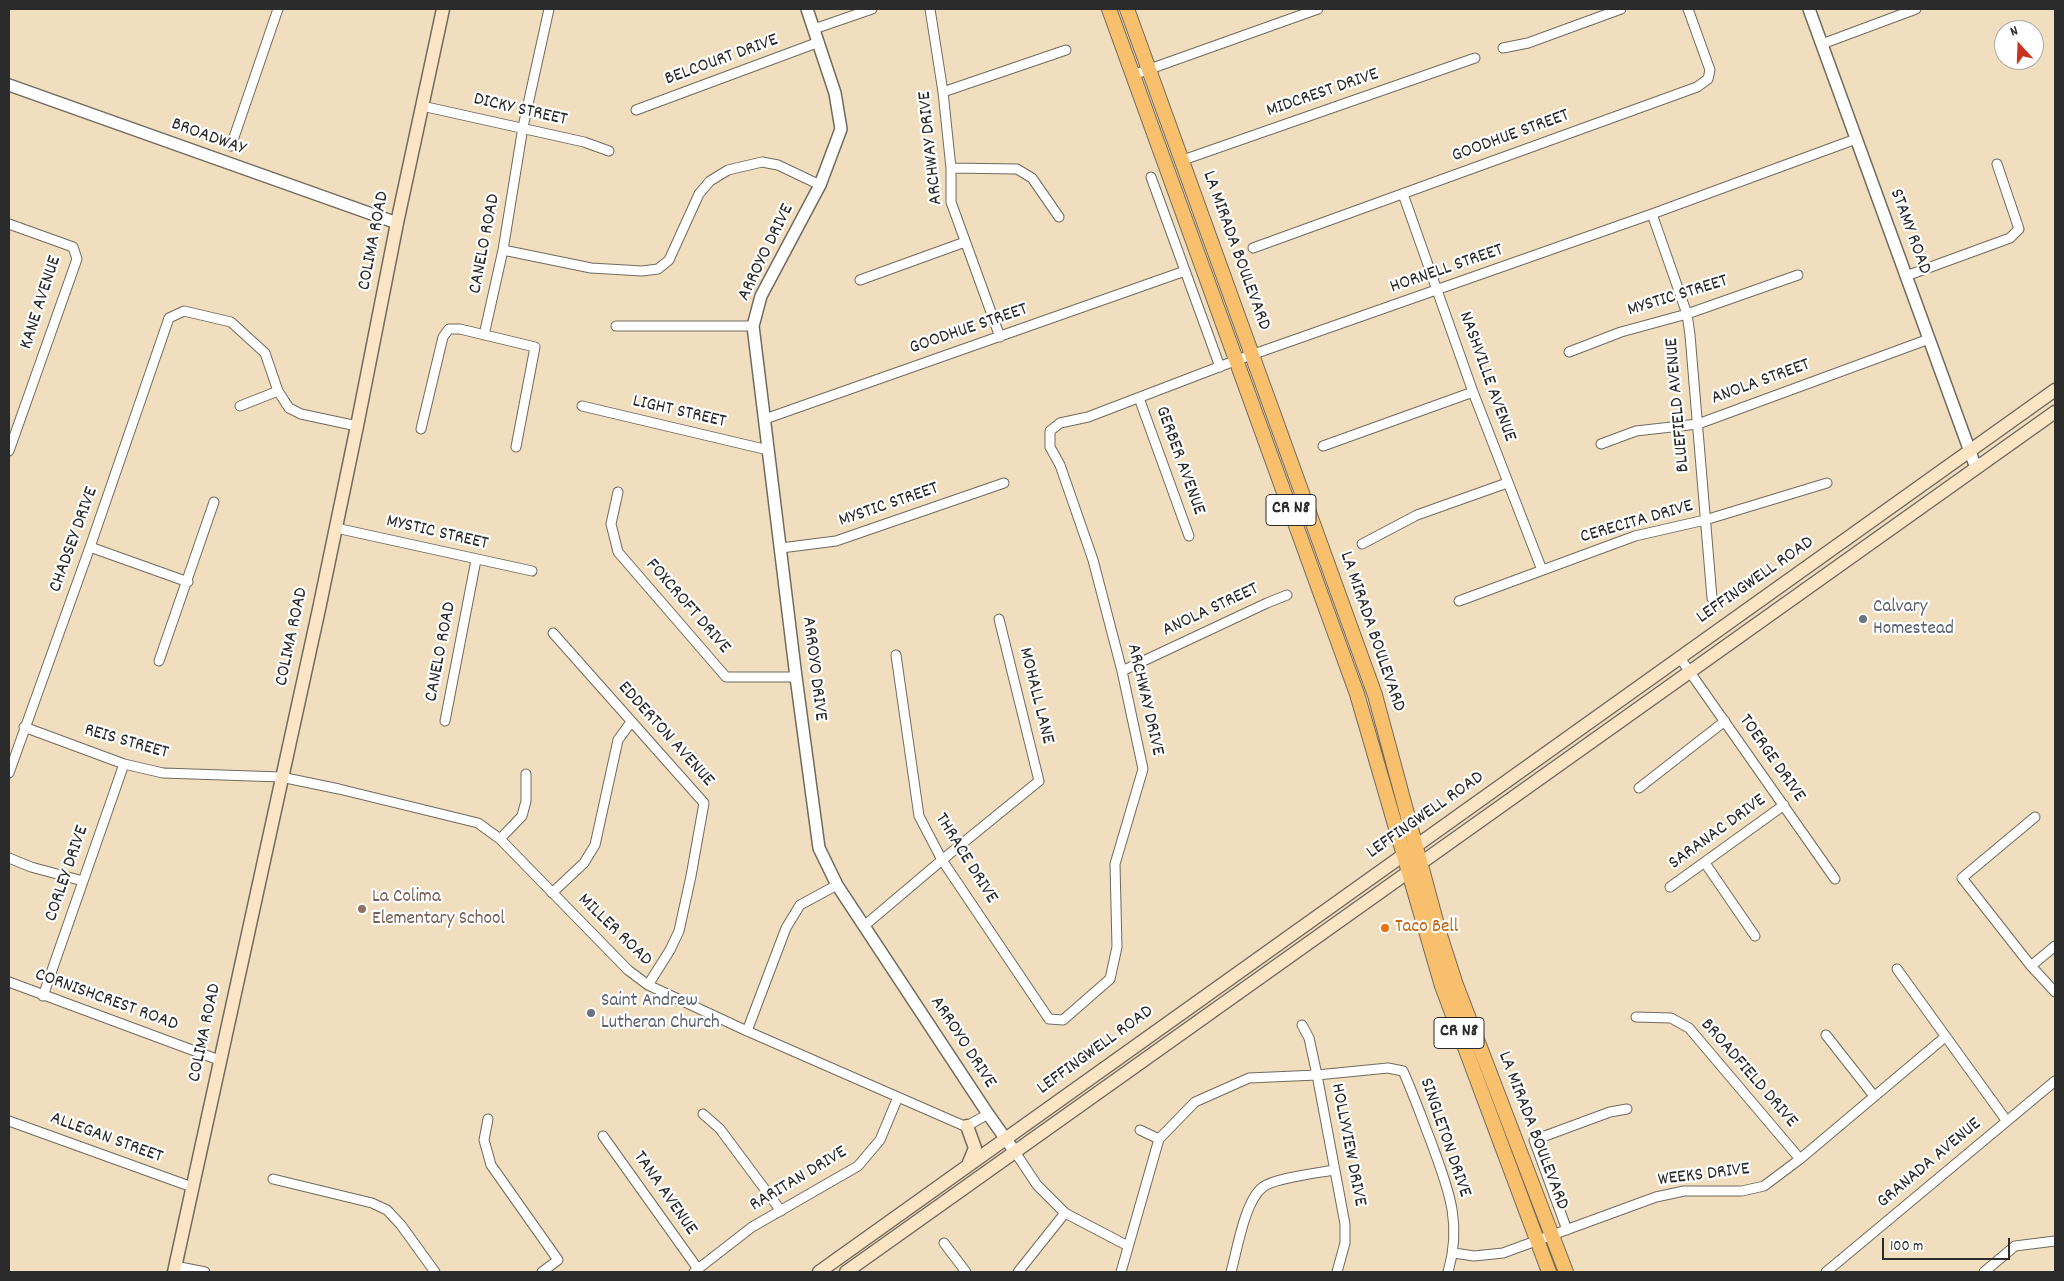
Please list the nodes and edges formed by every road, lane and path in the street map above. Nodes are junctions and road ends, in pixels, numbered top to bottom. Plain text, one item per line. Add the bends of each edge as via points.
1 (278, 9) edge
2 (443, 9) edge
3 (549, 9) edge
4 (806, 9) edge
5 (872, 9) edge
6 (930, 9) edge
7 (1109, 9) edge
8 (1127, 9) edge
9 (1318, 9) edge
10 (1621, 9) edge
11 (1688, 9) edge
12 (1809, 9) edge
13 (1916, 9) edge
14 (814, 28) junction
15 (819, 42) junction
16 (1822, 44) junction
17 (1503, 48) dead end
18 (1066, 50) dead end
19 (1475, 58) dead end
20 (1150, 70) junction
21 (1133, 75) junction
22 (9, 85) edge
23 (943, 92) junction
24 (422, 106) junction
25 (636, 110) dead end
26 (523, 127) junction
27 (1856, 139) junction
28 (231, 146) dead end
29 (609, 151) dead end
30 (1183, 160) junction
31 (1997, 164) dead end
32 (951, 168) junction
33 (1151, 177) dead end
34 (820, 185) junction
35 (1402, 194) junction
36 (1652, 214) junction
37 (1059, 217) dead end
38 (397, 223) junction
39 (9, 224) edge
40 (965, 242) junction
41 (1253, 248) dead end
42 (503, 250) junction
43 (1184, 270) junction
44 (1798, 275) dead end
45 (1906, 276) junction
46 (860, 280) dead end
47 (1438, 290) junction
48 (1687, 314) junction
49 (616, 326) dead end
50 (753, 326) junction
51 (484, 335) junction
52 (1000, 337) junction
53 (1929, 339) junction
54 (1569, 352) dead end
55 (1253, 355) junction
56 (1237, 360) junction
57 (1220, 367) junction
58 (2055, 390) edge
59 (278, 391) junction
60 (1473, 392) junction
61 (1140, 398) junction
62 (240, 406) dead end
63 (582, 406) dead end
64 (2055, 412) edge
65 (765, 419) junction
66 (1698, 424) junction
67 (358, 426) junction
68 (421, 429) dead end
69 (1050, 431) joint
70 (1601, 444) dead end
71 (1323, 446) dead end
72 (516, 447) dead end
73 (9, 450) edge
74 (768, 450) junction
75 (1970, 452) junction
76 (1976, 468) junction
77 (1004, 483) dead end
78 (1507, 483) junction
79 (1827, 483) dead end
80 (618, 492) dead end
81 (214, 502) dead end
82 (1705, 520) junction
83 (336, 528) junction
84 (1189, 536) dead end
85 (1362, 544) dead end
86 (90, 547) junction
87 (781, 548) junction
88 (476, 560) junction
89 (1542, 570) junction
90 (532, 571) dead end
91 (188, 582) junction
92 (1287, 595) dead end
93 (1712, 598) dead end
94 (1459, 601) dead end
95 (999, 619) dead end
96 (553, 633) dead end
97 (896, 655) dead end
98 (1680, 658) junction
99 (159, 661) dead end
100 (1122, 671) junction
101 (1690, 671) junction
102 (796, 677) junction
103 (445, 721) dead end
104 (1725, 721) junction
105 (631, 722) junction
106 (24, 727) junction
107 (124, 764) junction
108 (9, 772) edge
109 (526, 774) dead end
110 (281, 778) junction
111 (1639, 788) dead end
112 (1784, 805) junction
113 (2035, 817) dead end
114 (500, 839) junction
115 (1416, 846) junction
116 (1403, 855) junction
117 (9, 858) edge
118 (942, 860) junction
119 (1421, 862) junction
120 (1705, 863) junction
121 (1408, 872) junction
122 (1835, 878) dead end
123 (83, 881) junction
124 (837, 885) junction
125 (1670, 887) dead end
126 (552, 893) junction
127 (864, 926) junction
128 (1755, 936) dead end
129 (2055, 946) edge
130 (2031, 966) junction
131 (1897, 969) dead end
132 (9, 982) edge
133 (648, 985) junction
134 (2055, 992) edge
135 (43, 996) junction
136 (1636, 1017) dead end
137 (1063, 1020) joint
138 (1302, 1025) dead end
139 (747, 1031) junction
140 (1826, 1035) dead end
141 (1944, 1037) junction
142 (220, 1060) junction
143 (1317, 1075) junction
144 (2055, 1081) edge
145 (1874, 1096) junction
146 (898, 1097) junction
147 (1627, 1109) dead end
148 (703, 1114) dead end
149 (988, 1114) junction
150 (488, 1119) dead end
151 (2006, 1120) junction
152 (9, 1121) edge
153 (967, 1126) junction
154 (1140, 1130) dead end
155 (603, 1136) dead end
156 (1006, 1139) junction
157 (1159, 1139) junction
158 (1015, 1152) junction
159 (1800, 1159) junction
160 (968, 1166) junction
161 (1334, 1170) junction
162 (273, 1179) dead end
163 (192, 1187) junction
164 (781, 1211) junction
165 (1064, 1213) junction
166 (1567, 1230) junction
167 (1552, 1235) junction
168 (1537, 1240) junction
169 (2055, 1241) edge
170 (944, 1243) dead end
171 (1128, 1246) junction
172 (1454, 1253) junction
173 (175, 1269) edge
174 (433, 1269) edge
175 (696, 1271) edge
176 (205, 1272) edge
177 (423, 1272) edge
178 (542, 1272) edge
179 (819, 1272) edge
180 (846, 1272) edge
181 (966, 1272) edge
182 (1018, 1272) edge
183 (1121, 1272) edge
184 (1231, 1272) edge
185 (1337, 1272) edge
186 (1448, 1272) edge
187 (1549, 1272) edge
188 (1566, 1272) edge
189 (1826, 1272) edge
190 (1984, 1272) edge

1 - 28 street
2 - 24 main road, COLIMA ROAD
3 - 26 street, CANELO ROAD
4 - 14 street, ARROYO DRIVE
5 - 14 street
6 - 23 street, ARCHWAY DRIVE
7 - 21 main road, LA MIRADA BOULEVARD / CR N8
8 - 20 main road, LA MIRADA BOULEVARD / CR N8
9 - 20 street
10 - 17 street via 1528,43
11 - 35 street, GOODHUE STREET via 1710,70 1708,79 1697,87
12 - 16 street, STAMY ROAD
13 - 16 street
14 - 15 street, ARROYO DRIVE
15 - 25 street, BELCOURT DRIVE
15 - 34 street, ARROYO DRIVE via 835,93 841,129
16 - 27 street, STAMY ROAD
18 - 23 street
19 - 30 street, MIDCREST DRIVE
20 - 21 street
20 - 30 main road, LA MIRADA BOULEVARD / CR N8
21 - 56 main road, LA MIRADA BOULEVARD / CR N8
22 - 38 street, BROADWAY
23 - 32 street, ARCHWAY DRIVE
24 - 26 street, DICKY STREET
24 - 38 main road, COLIMA ROAD
26 - 29 street, DICKY STREET
26 - 42 street, CANELO ROAD
27 - 36 street, HORNELL STREET
27 - 45 street, STAMY ROAD
30 - 55 main road, LA MIRADA BOULEVARD / CR N8
31 - 45 street via 2019,229 2010,238
32 - 37 street via 1018,169 1032,178
32 - 40 street, ARCHWAY DRIVE via 951,202
33 - 43 street
34 - 42 street via 778,165 762,162 728,170 710,181 698,194 669,260 658,269 591,268
34 - 50 street, ARROYO DRIVE via 761,296
35 - 41 street, GOODHUE STREET
35 - 47 street, NASHVILLE AVENUE
36 - 47 street, HORNELL STREET
36 - 48 street, BLUEFIELD AVENUE
38 - 67 main road, COLIMA ROAD
39 - 73 street, KANE AVENUE via 73,247 77,259
40 - 46 street
40 - 52 street, ARCHWAY DRIVE
42 - 51 street, CANELO ROAD
43 - 52 street, GOODHUE STREET
43 - 57 street
44 - 48 street, MYSTIC STREET
45 - 53 street, STAMY ROAD
47 - 55 street, HORNELL STREET
47 - 60 street, NASHVILLE AVENUE
48 - 54 street, MYSTIC STREET via 1621,332
48 - 66 street, BLUEFIELD AVENUE
49 - 50 street
50 - 65 street, ARROYO DRIVE
51 - 68 street via 449,329 443,337
51 - 72 street via 535,348
52 - 65 street, GOODHUE STREET
53 - 66 street, ANOLA STREET
53 - 75 street, STAMY ROAD
55 - 56 street, HORNELL STREET
55 - 115 main road, LA MIRADA BOULEVARD / CR N8 via 1374,695
56 - 57 street, HORNELL STREET
56 - 116 main road, LA MIRADA BOULEVARD / CR N8 via 1357,694
57 - 61 street, HORNELL STREET
58 - 75 main road, LEFFINGWELL ROAD
59 - 62 street
59 - 67 street via 289,408 300,414
59 - 86 street, CHADSEY DRIVE via 265,353 231,322 184,311 169,318
60 - 71 street
60 - 78 street, NASHVILLE AVENUE
61 - 69 street, HORNELL STREET via 1088,417 1060,423
61 - 84 street, GERBER AVENUE
63 - 74 street, LIGHT STREET
64 - 76 main road, LEFFINGWELL ROAD
65 - 74 street, ARROYO DRIVE
66 - 70 street, ANOLA STREET via 1636,431
66 - 82 street, BLUEFIELD AVENUE
67 - 83 main road, COLIMA ROAD
69 - 100 street, ARCHWAY DRIVE via 1050,447 1060,465 1093,560
74 - 87 street, ARROYO DRIVE
75 - 76 street, STAMY ROAD
75 - 98 main road, LEFFINGWELL ROAD
76 - 101 main road, LEFFINGWELL ROAD
77 - 87 street, MYSTIC STREET via 836,541
78 - 85 street via 1417,515
78 - 89 street, NASHVILLE AVENUE
79 - 82 street, CERECITA DRIVE
80 - 102 street, FOXCROFT DRIVE via 611,524 618,552 726,677
81 - 91 street
82 - 89 street, CERECITA DRIVE via 1635,536
82 - 93 street, BLUEFIELD AVENUE
83 - 88 street, MYSTIC STREET
83 - 110 main road, COLIMA ROAD
86 - 91 street
86 - 106 street, CHADSEY DRIVE
87 - 102 street, ARROYO DRIVE
88 - 90 street, MYSTIC STREET
88 - 103 street, CANELO ROAD
89 - 94 street, CERECITA DRIVE
91 - 99 street
92 - 100 street, ANOLA STREET
95 - 118 street, MOHALL LANE via 1039,781
96 - 105 street, EDDERTON AVENUE
97 - 118 street, THRACE DRIVE via 919,816
98 - 101 street, TOERGE DRIVE
98 - 115 main road, LEFFINGWELL ROAD
100 - 137 street, ARCHWAY DRIVE via 1144,769 1115,864 1117,946 1110,980
101 - 104 street, TOERGE DRIVE
101 - 119 main road, LEFFINGWELL ROAD
102 - 124 street, ARROYO DRIVE via 819,848
104 - 111 street
104 - 112 street, TOERGE DRIVE
105 - 126 street via 618,740 595,845 584,863
105 - 133 street, EDDERTON AVENUE via 704,803 679,931
106 - 107 street, REIS STREET
106 - 108 street, CHADSEY DRIVE
107 - 110 street, REIS STREET via 163,773
107 - 123 street, CORLEY DRIVE
109 - 114 street via 526,802 522,816
110 - 114 street, MILLER ROAD via 478,823
110 - 142 main road, COLIMA ROAD
112 - 120 street, SARANAC DRIVE
112 - 122 street, TOERGE DRIVE
113 - 130 street via 1962,878
114 - 126 street, MILLER ROAD
115 - 116 main road, LEFFINGWELL ROAD
115 - 119 main road, LA MIRADA BOULEVARD / CR N8
116 - 121 main road, LA MIRADA BOULEVARD / CR N8
116 - 156 main road, LEFFINGWELL ROAD
117 - 123 street
118 - 127 street
118 - 137 street, THRACE DRIVE via 1049,1019
119 - 121 main road, LEFFINGWELL ROAD
119 - 167 main road, LA MIRADA BOULEVARD / CR N8 via 1455,982
120 - 125 street, SARANAC DRIVE
120 - 128 street
121 - 158 main road, LEFFINGWELL ROAD
121 - 168 main road, LA MIRADA BOULEVARD / CR N8 via 1442,986
123 - 135 street, CORLEY DRIVE
124 - 127 street, ARROYO DRIVE
124 - 139 street via 800,905 795,912
126 - 133 street, MILLER ROAD via 628,970
127 - 149 street, ARROYO DRIVE
129 - 130 street
130 - 134 street
131 - 141 street
132 - 135 street, CORNISHCREST ROAD
133 - 139 street, MILLER ROAD
135 - 142 street, CORNISHCREST ROAD
136 - 159 street, BROADFIELD DRIVE via 1670,1018 1689,1028
138 - 143 street, HOLLYVIEW DRIVE
139 - 146 street, MILLER ROAD
140 - 145 street
141 - 145 street, WEEKS DRIVE
141 - 151 street
142 - 163 main road, COLIMA ROAD
143 - 157 street via 1249,1078 1195,1102
143 - 161 street, HOLLYVIEW DRIVE
143 - 172 street, SINGLETON DRIVE via 1388,1068 1403,1071 1450,1193
144 - 151 street, GRANADA AVENUE
145 - 159 street, WEEKS DRIVE
146 - 153 street, MILLER ROAD
146 - 164 street, RARITAN DRIVE via 880,1140 858,1166
147 - 166 street via 1610,1112 1534,1140
148 - 164 street via 720,1130
149 - 153 street
149 - 156 street, ARROYO DRIVE
150 - 178 street via 484,1140 490,1165 558,1260
151 - 189 street, GRANADA AVENUE
152 - 163 street, ALLEGAN STREET
153 - 160 main road via 976,1148
154 - 157 street
155 - 175 street, TANA AVENUE
156 - 158 street, ARROYO DRIVE
156 - 160 main road, LEFFINGWELL ROAD
157 - 171 street
158 - 165 street, ARROYO DRIVE via 1037,1185
158 - 180 main road, LEFFINGWELL ROAD
159 - 166 street, WEEKS DRIVE via 1764,1186 1742,1191 1684,1191 1656,1197
160 - 179 main road, LEFFINGWELL ROAD
161 - 184 street via 1263,1186 1254,1197
161 - 185 street, HOLLYVIEW DRIVE via 1345,1224 1345,1243
162 - 174 street via 372,1203 387,1210
163 - 173 main road, COLIMA ROAD
164 - 175 street, RARITAN DRIVE via 752,1227
165 - 171 street, ARROYO DRIVE
165 - 182 street
166 - 167 street, WEEKS DRIVE
167 - 168 street, WEEKS DRIVE
167 - 188 main road, LA MIRADA BOULEVARD / CR N8
168 - 172 street, WEEKS DRIVE via 1503,1253 1474,1256
168 - 187 main road, LA MIRADA BOULEVARD / CR N8
169 - 190 street via 2015,1246
170 - 181 street
171 - 183 street
172 - 186 street, SINGLETON DRIVE
173 - 176 street
174 - 177 street

